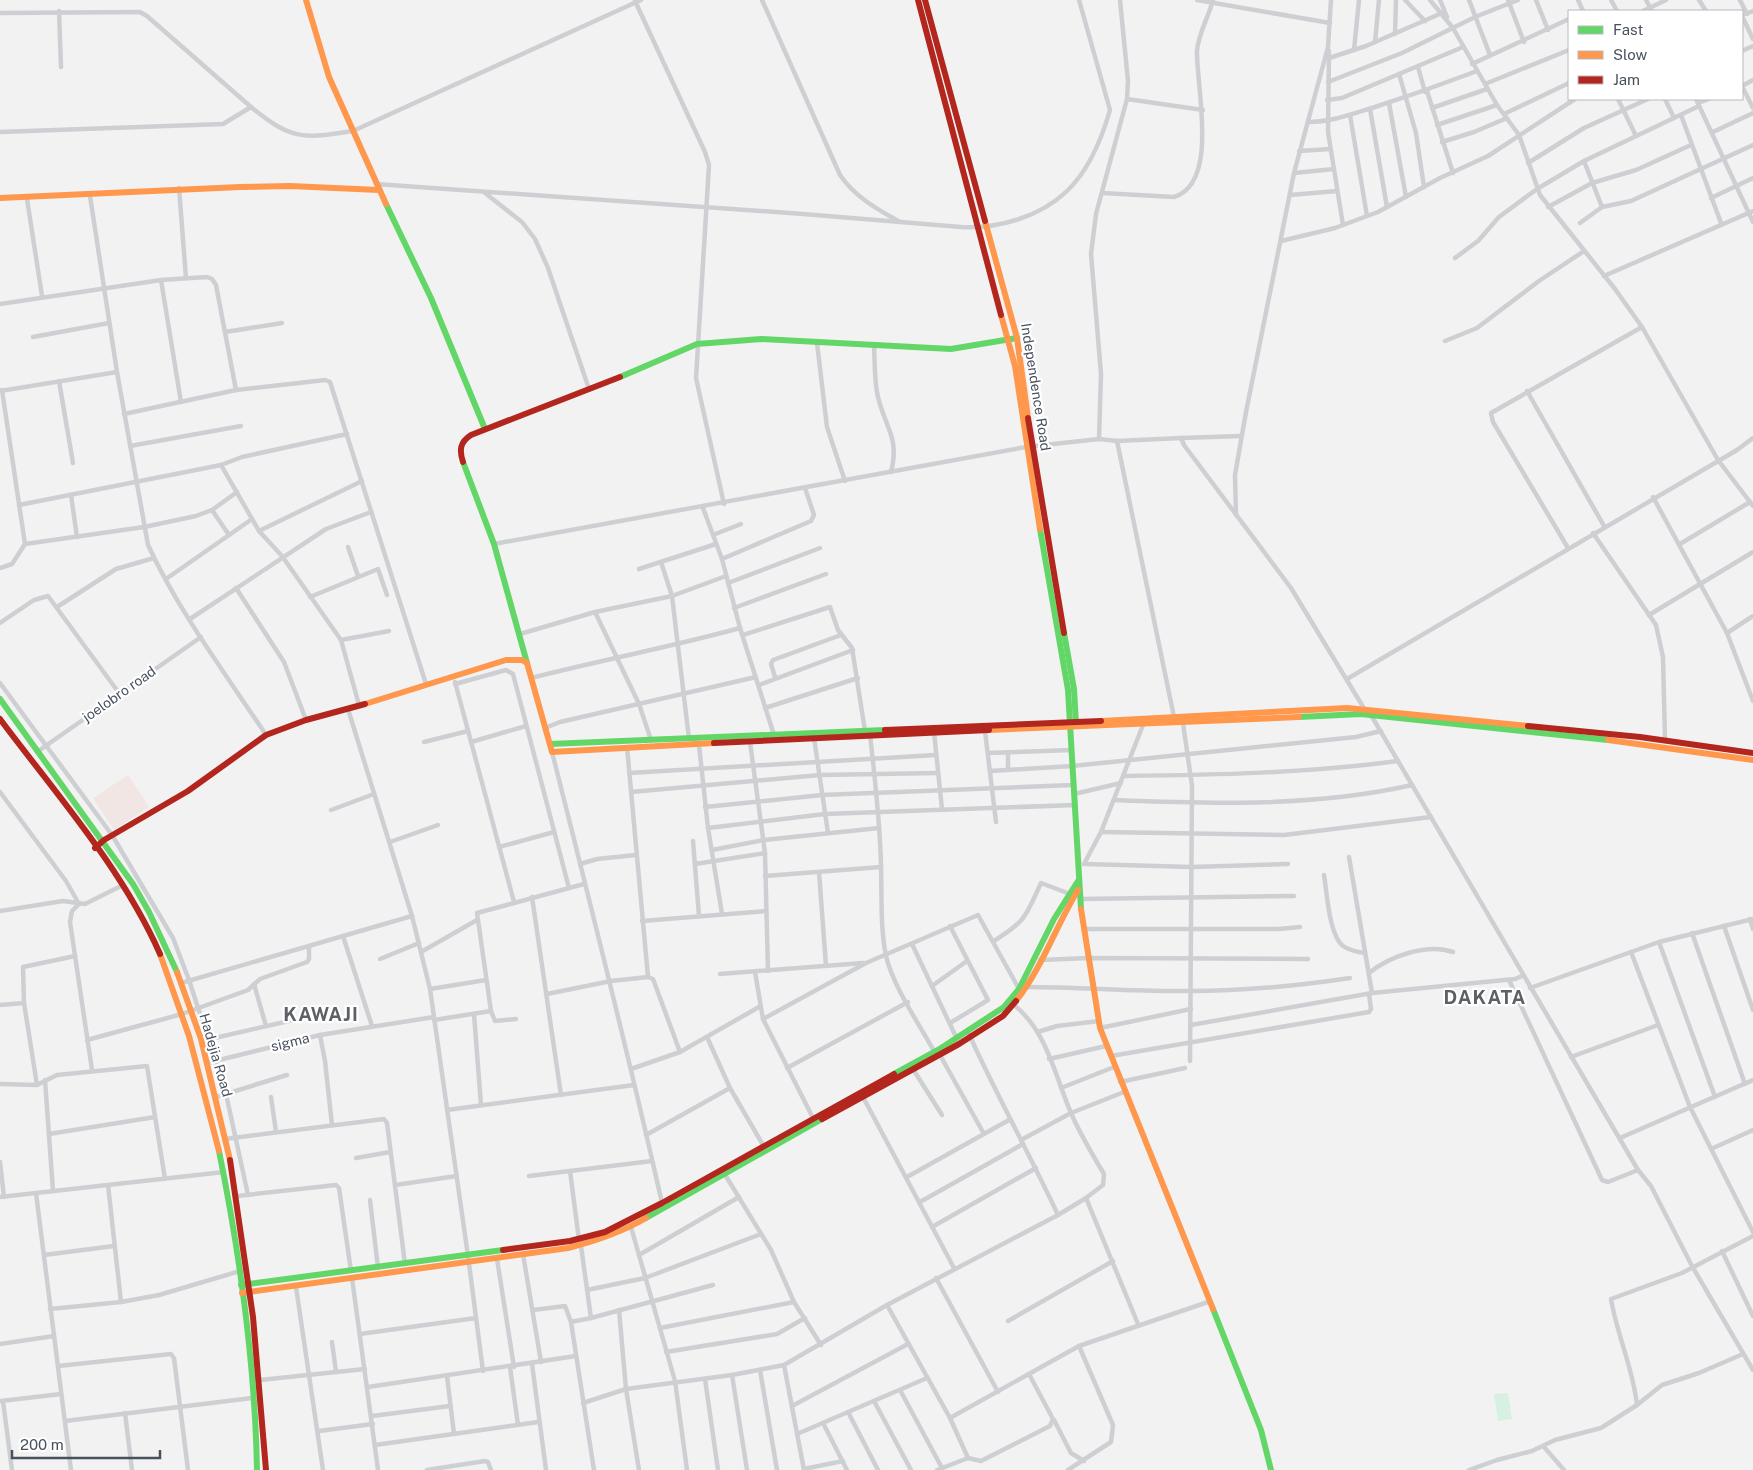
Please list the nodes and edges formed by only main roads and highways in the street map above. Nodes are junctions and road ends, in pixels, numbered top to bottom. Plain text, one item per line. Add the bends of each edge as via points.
1 (306, 0) edge
2 (918, 0) edge
3 (925, 0) edge
4 (378, 187) junction
5 (0, 198) edge
6 (983, 228) junction
7 (1013, 339) junction
8 (485, 429) junction
9 (527, 663) junction
10 (0, 699) edge
11 (1259, 715) junction
12 (0, 720) edge
13 (1073, 724) junction
14 (1515, 727) junction
15 (868, 733) junction
16 (775, 738) junction
17 (550, 744) junction
18 (1753, 753) edge
19 (1753, 760) edge
20 (104, 840) junction
21 (95, 848) junction
22 (1078, 881) junction
23 (1079, 890) junction
24 (969, 1035) junction
25 (937, 1053) junction
26 (792, 1132) junction
27 (580, 1243) junction
28 (469, 1259) junction
29 (352, 1274) junction
30 (249, 1283) junction
31 (241, 1285) junction
32 (250, 1292) junction
33 (242, 1293) junction
34 (257, 1470) edge
35 (266, 1470) edge
36 (1271, 1470) edge

1 - 4 main road via 317,43
2 - 6 main road, Independence Road
3 - 6 main road, Independence Road
4 - 5 main road via 180,188 90,196
4 - 8 main road via 431,299
6 - 7 main road, Independence Road
7 - 8 main road via 951,349 761,339 697,344
7 - 13 main road, Independence Road via 1029,447 1074,689
8 - 9 main road via 463,440 460,453 494,544
9 - 17 main road
9 - 20 main road via 506,660 266,735 188,791
10 - 20 main road, Hadejia Road
11 - 13 main road
11 - 13 main road via 1143,725
11 - 14 main road via 1371,715
11 - 14 main road via 1363,708
12 - 21 main road, Hadejia Road
13 - 15 main road
13 - 15 main road via 985,731
13 - 22 main road via 1071,750
14 - 18 main road via 1665,740
14 - 19 main road
15 - 16 main road
15 - 16 main road
16 - 17 main road
16 - 17 main road via 552,752
20 - 21 main road
20 - 30 main road, Hadejia Road via 149,911 194,1009 237,1196
21 - 31 main road, Hadejia Road via 123,885 161,957 182,1014 224,1172
22 - 23 main road
22 - 24 main road via 1054,919 1019,990 1004,1007
23 - 24 main road via 1014,1004 1003,1016
23 - 36 main road via 1106,1046 1261,1430
24 - 25 main road
24 - 25 main road
25 - 26 main road
25 - 26 main road via 863,1097
26 - 27 main road via 662,1203
26 - 27 main road via 631,1227
27 - 28 main road
27 - 28 main road via 497,1258
28 - 29 main road
28 - 29 main road via 405,1264
29 - 30 main road
29 - 32 main road via 296,1287
30 - 31 main road
30 - 32 main road, Hadejia Road
31 - 33 main road, Hadejia Road
32 - 33 main road
32 - 35 main road, Hadejia Road
33 - 34 main road, Hadejia Road

